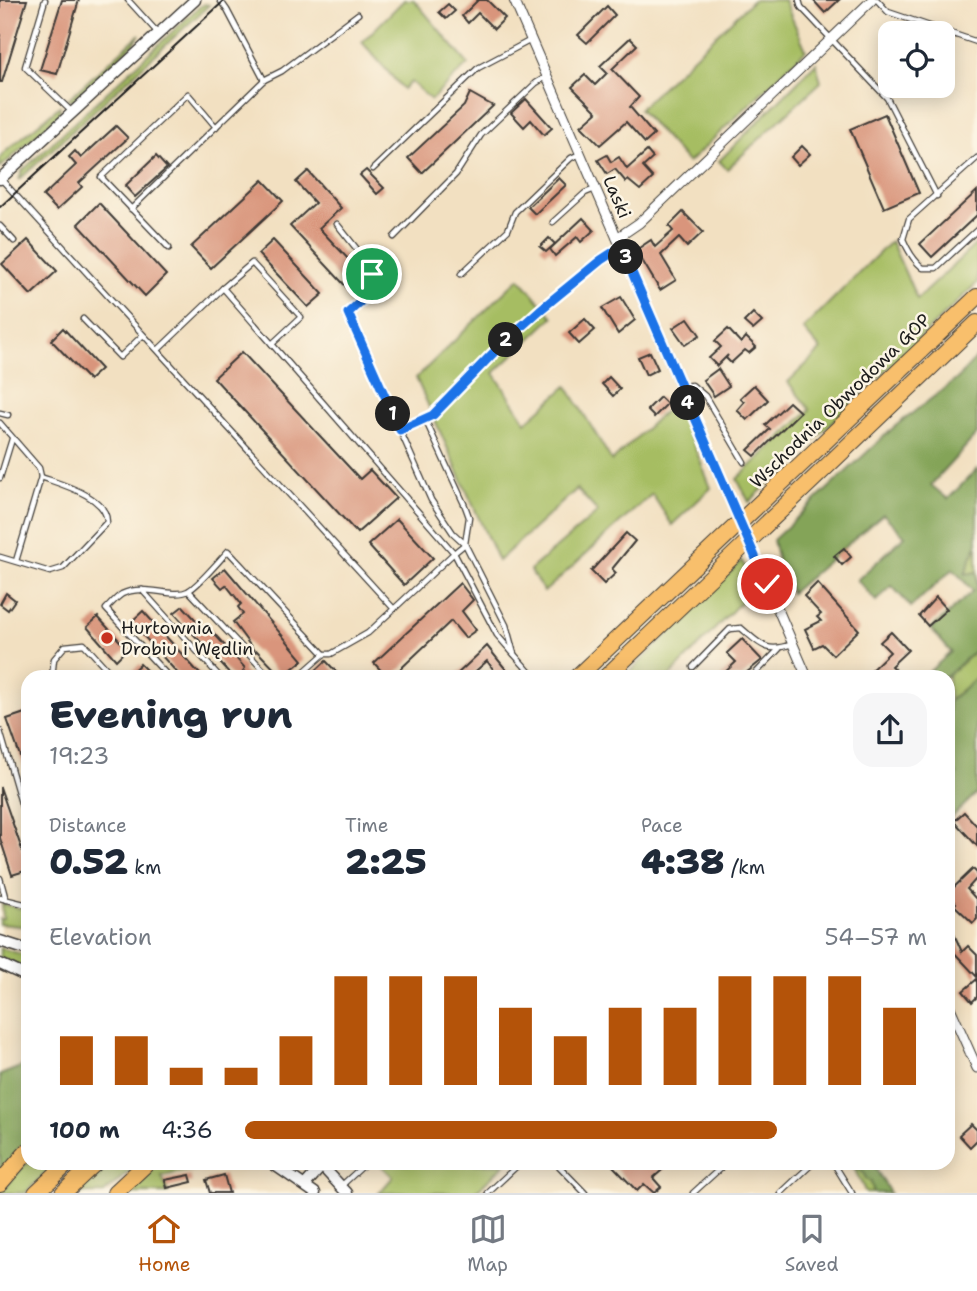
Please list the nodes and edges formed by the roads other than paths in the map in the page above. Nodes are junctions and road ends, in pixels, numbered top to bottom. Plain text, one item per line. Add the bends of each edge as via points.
1 (45, 0) edge
2 (128, 0) edge
3 (195, 0) edge
4 (220, 0) edge
5 (514, 0) edge
6 (799, 0) edge
7 (874, 0) edge
8 (358, 14) dead end
9 (159, 33) junction
10 (531, 40) junction
11 (831, 40) junction
12 (977, 42) edge
13 (547, 76) junction
14 (264, 80) junction
15 (72, 113) junction
16 (216, 127) junction
17 (580, 153) junction
18 (977, 158) edge
19 (373, 169) dead end
20 (0, 179) edge
21 (596, 188) junction
22 (937, 195) junction
23 (131, 209) junction
24 (553, 222) dead end
25 (337, 224) dead end
26 (0, 226) edge
27 (977, 230) edge
28 (394, 237) dead end
29 (617, 238) junction
30 (14, 241) dead end
31 (621, 247) junction
32 (169, 248) dead end
33 (461, 274) dead end
34 (223, 288) junction
35 (977, 297) edge
36 (83, 318) dead end
37 (977, 323) edge
38 (143, 335) junction
39 (272, 345) junction
40 (158, 350) junction
41 (681, 386) junction
42 (0, 413) edge
43 (8, 415) dead end
44 (425, 419) junction
45 (0, 423) edge
46 (400, 430) junction
47 (12, 438) junction
48 (744, 462) dead end
49 (41, 477) junction
50 (0, 478) edge
51 (465, 544) junction
52 (454, 553) junction
53 (0, 557) edge
54 (16, 561) junction
55 (142, 590) junction
56 (189, 591) junction
57 (394, 609) junction
58 (793, 643) junction
59 (780, 648) junction
60 (324, 654) junction
61 (515, 657) junction
62 (693, 667) dead end
63 (53, 670) edge
64 (108, 670) edge
65 (163, 670) edge
66 (214, 670) edge
67 (263, 670) edge
68 (307, 670) edge
69 (527, 670) edge
70 (584, 670) edge
71 (613, 670) edge
72 (759, 670) edge
73 (804, 670) edge
74 (0, 731) edge
75 (21, 803) edge
76 (0, 878) edge
77 (0, 898) edge
78 (6, 900) junction
79 (21, 903) edge
80 (0, 941) edge
81 (21, 948) edge
82 (0, 964) edge
83 (21, 974) edge
84 (955, 1019) edge
85 (977, 1068) edge
86 (21, 1159) edge
87 (61, 1170) edge
88 (88, 1170) edge
89 (140, 1170) edge
90 (282, 1170) edge
91 (318, 1170) edge
92 (328, 1170) edge
93 (360, 1170) edge
94 (513, 1170) edge
95 (563, 1170) edge
96 (718, 1170) edge
97 (806, 1170) edge
98 (838, 1170) edge
99 (0, 1183) edge
100 (305, 1185) junction
101 (344, 1190) edge
102 (36, 1193) edge
103 (63, 1193) edge
104 (115, 1193) edge
105 (315, 1193) edge
106 (488, 1193) edge
107 (585, 1193) edge
108 (693, 1193) edge
109 (781, 1193) edge
110 (852, 1193) edge

1 - 15 lane via 25,67
2 - 9 lane
3 - 9 street
4 - 14 lane
5 - 10 street, Laski
6 - 11 lane
7 - 11 street
7 - 12 lane via 888,12
8 - 14 lane
9 - 15 street
10 - 13 street, Laski
10 - 19 lane via 478,68
11 - 22 lane via 887,98
11 - 29 street via 636,226
13 - 17 street, Laski
13 - 28 lane via 481,135 456,174
14 - 16 lane
15 - 20 street
16 - 23 lane
16 - 23 lane via 188,94 101,177
17 - 21 street, Laski
17 - 33 lane via 515,212 508,230
18 - 22 lane
20 - 38 lane
21 - 24 lane
21 - 29 street, Laski
22 - 27 lane via 909,219 904,230 903,239 916,262 923,268 936,268
23 - 32 lane
25 - 46 lane via 372,274 369,294 348,313
26 - 30 lane
29 - 31 street, Laski
31 - 41 street, Laski
31 - 44 lane via 540,310
34 - 39 lane
34 - 39 lane via 252,263 301,317
34 - 40 lane
35 - 70 highway, Wschodnia Obwodowa GOP
36 - 38 lane via 120,357
37 - 71 highway
38 - 40 lane
39 - 52 lane
40 - 57 lane
41 - 48 lane via 692,385 705,396
41 - 58 street, Laski, bridge
42 - 43 lane
44 - 46 lane
44 - 51 lane via 465,506
45 - 47 lane
46 - 51 lane via 430,500
47 - 49 lane via 39,468
47 - 50 lane
49 - 54 lane
49 - 54 lane via 84,493 102,509 107,522 63,568 50,572
51 - 52 lane
51 - 61 lane via 506,625
52 - 57 lane
52 - 61 lane via 497,635
53 - 54 lane
55 - 56 lane
55 - 65 lane via 122,594 106,609
55 - 66 lane
56 - 60 lane via 228,551
56 - 67 lane
57 - 60 lane via 368,633
58 - 59 lane
58 - 73 street, Laski
59 - 62 lane via 761,647 741,628 730,629
59 - 72 lane
60 - 68 lane
61 - 69 lane
63 - 64 lane via 54,659 65,646 84,644
74 - 75 lane
76 - 78 lane
77 - 78 lane
78 - 79 lane
80 - 81 street
82 - 83 street
84 - 85 street
86 - 99 highway
87 - 102 highway
88 - 103 highway
89 - 104 highway
90 - 100 street
91 - 100 street
92 - 101 street
93 - 101 lane
94 - 106 lane
95 - 107 lane
96 - 108 lane
97 - 109 lane
98 - 110 lane
100 - 105 street

